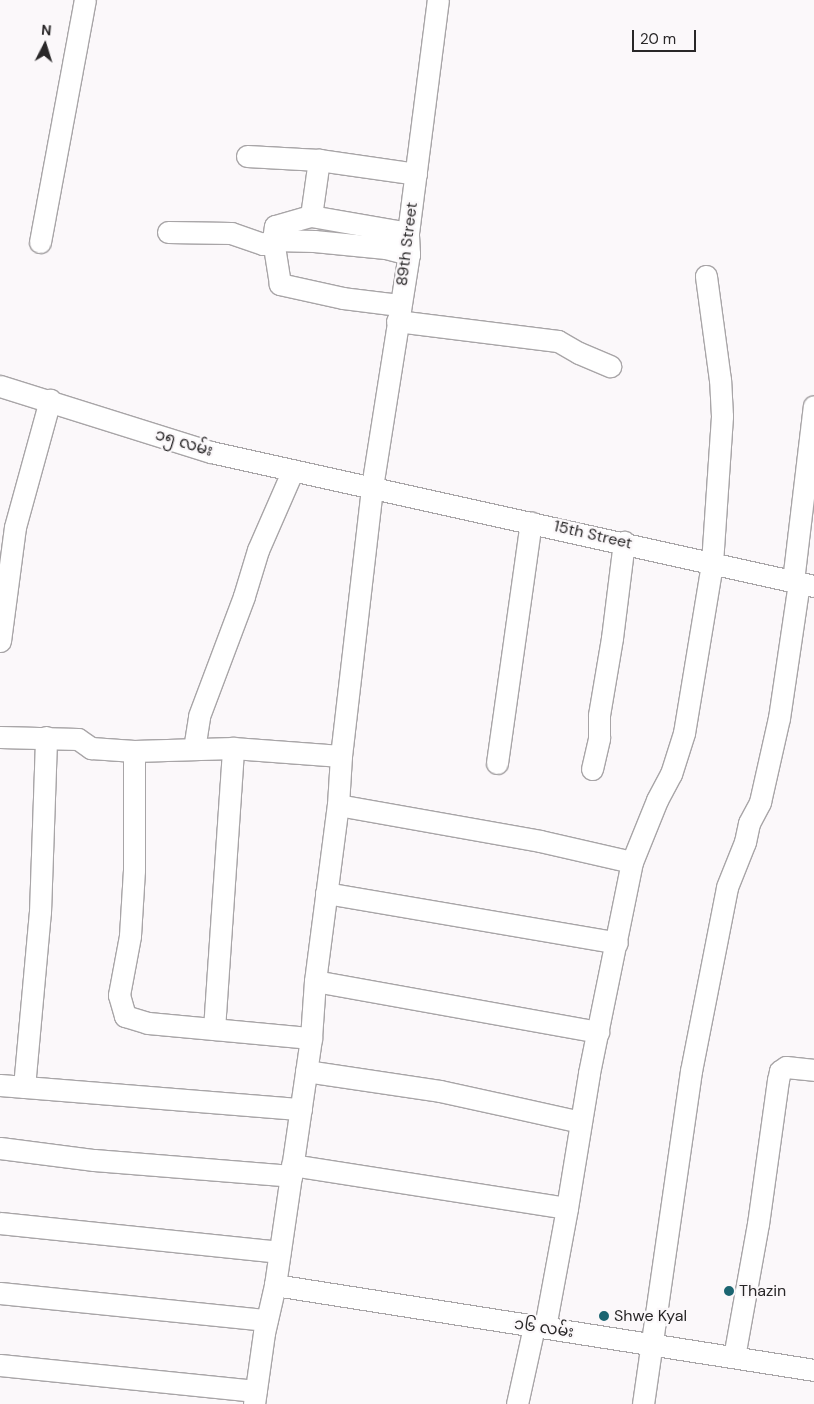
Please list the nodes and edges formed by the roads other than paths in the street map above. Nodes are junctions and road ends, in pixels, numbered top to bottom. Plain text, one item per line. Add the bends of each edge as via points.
1 (85, 0) edge
2 (438, 0) edge
3 (247, 156) dead end
4 (320, 160) junction
5 (416, 174) junction
6 (311, 216) junction
7 (168, 232) dead end
8 (273, 240) junction
9 (40, 242) dead end
10 (409, 244) junction
11 (706, 276) dead end
12 (398, 313) junction
13 (610, 366) dead end
14 (0, 386) edge
15 (50, 400) junction
16 (814, 406) edge
17 (293, 470) junction
18 (372, 487) junction
19 (530, 522) junction
20 (624, 542) junction
21 (712, 563) junction
22 (802, 583) edge
23 (0, 641) edge
24 (46, 736) junction
25 (0, 737) edge
26 (233, 748) junction
27 (194, 749) junction
28 (134, 751) junction
29 (341, 756) junction
30 (497, 762) dead end
31 (592, 769) dead end
32 (338, 804) junction
33 (632, 862) junction
34 (326, 893) junction
35 (617, 943) junction
36 (316, 981) junction
37 (214, 1029) junction
38 (598, 1032) junction
39 (311, 1038) junction
40 (814, 1070) edge
41 (306, 1071) junction
42 (0, 1085) edge
43 (24, 1087) junction
44 (301, 1109) junction
45 (581, 1122) junction
46 (0, 1148) edge
47 (292, 1171) junction
48 (567, 1208) junction
49 (0, 1223) edge
50 (280, 1252) junction
51 (275, 1285) junction
52 (0, 1293) edge
53 (267, 1320) junction
54 (539, 1327) junction
55 (654, 1343) junction
56 (734, 1356) junction
57 (0, 1365) edge
58 (814, 1370) edge
59 (255, 1398) edge
60 (517, 1404) edge
61 (643, 1404) edge

1 - 9 street
2 - 5 street, 89th Street
3 - 4 street
4 - 5 street
4 - 6 street
5 - 10 street, 89th Street
6 - 8 street via 275,226
6 - 10 street
7 - 8 street via 231,233 263,244
8 - 10 street via 386,248
8 - 12 street via 280,284
10 - 12 street, 89th Street
11 - 21 street via 722,416
12 - 13 street via 558,341
12 - 18 street, 89th Street
14 - 15 street, ၁၅ လမ်း
15 - 17 street, ၁၅ လမ်း via 211,452
15 - 23 street via 15,527
16 - 22 street
17 - 18 street, ၁၅ လမ်း
17 - 27 street via 258,550 199,716
18 - 19 street, 15th Street
18 - 29 street, 89th Street
19 - 20 street, 15th Street
19 - 30 street
20 - 21 street, 15th Street
20 - 31 street via 599,715 599,738
21 - 22 street, 15th Street
21 - 33 street via 684,733 671,774
22 - 55 street via 779,718 760,802 749,823 727,887 691,1072
24 - 25 street
24 - 28 street via 78,739 91,748
24 - 43 street via 40,912
26 - 27 street
26 - 29 street
26 - 37 street
27 - 28 street
28 - 37 street via 134,870 130,936 119,995 121,1005 125,1016 132,1020
29 - 32 street, 89th Street
32 - 33 street via 540,841
32 - 34 street, 89th Street
33 - 35 street
34 - 35 street
34 - 36 street, 89th Street
35 - 38 street
36 - 38 street
36 - 39 street, 89th Street
37 - 39 street
38 - 45 street
39 - 41 street, 89th Street
40 - 56 street via 786,1067 780,1071 758,1224
41 - 44 street, 89th Street
41 - 45 street via 440,1091
42 - 43 street
43 - 44 street
44 - 47 street, 89th Street
45 - 48 street
46 - 47 street via 94,1160
47 - 48 street
47 - 50 street, 89th Street
48 - 54 street
49 - 50 street
50 - 51 street, 89th Street
51 - 53 street, 89th Street
51 - 54 street, ၁၆ လမ်း
52 - 53 street
53 - 59 street, 89th Street
54 - 55 street, ၁၆ လမ်း
54 - 60 street
55 - 56 street, ၁၆ လမ်း
55 - 61 street
56 - 58 street, ၁၆ လမ်း
57 - 59 street

